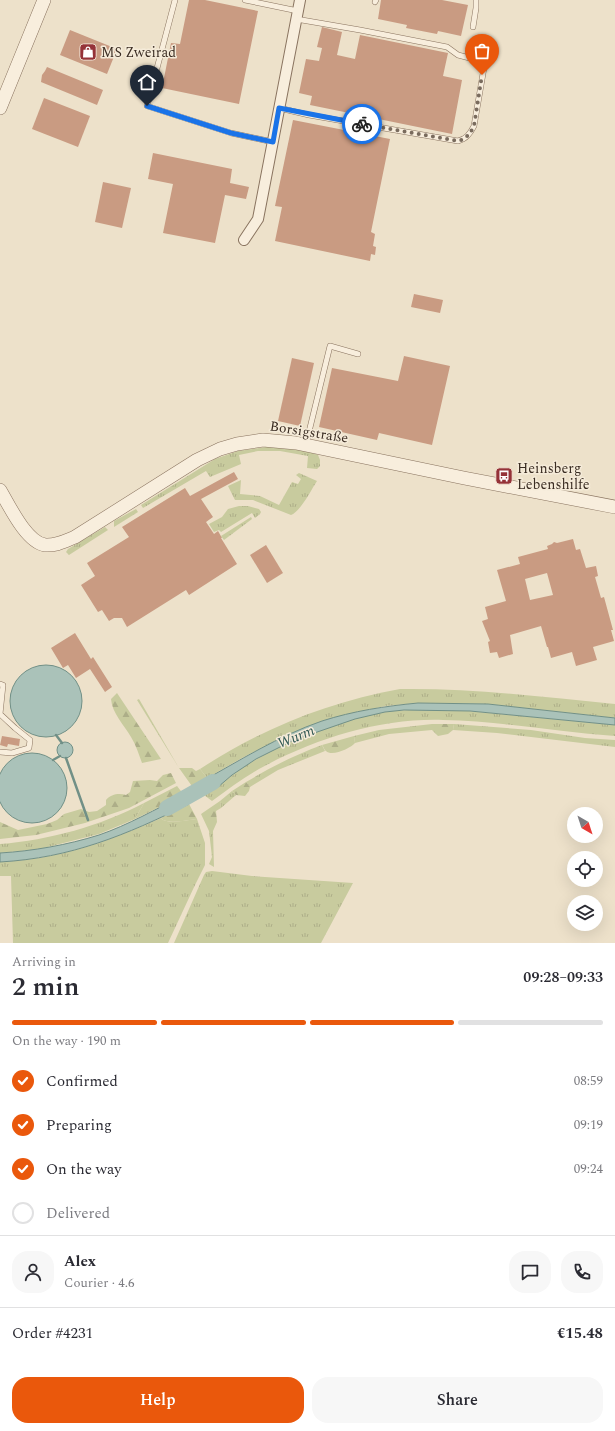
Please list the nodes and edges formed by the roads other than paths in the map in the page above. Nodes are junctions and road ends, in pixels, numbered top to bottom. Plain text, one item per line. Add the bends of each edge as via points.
1 (44, 0) edge
2 (175, 0) edge
3 (245, 0) edge
4 (300, 0) edge
5 (476, 0) edge
6 (297, 15) junction
7 (473, 27) dead end
8 (0, 108) edge
9 (279, 108) junction
10 (273, 142) junction
11 (244, 240) dead end
12 (358, 354) dead end
13 (306, 445) junction
14 (0, 490) edge
15 (615, 507) edge
16 (0, 684) edge
17 (0, 752) edge

1 - 8 street
2 - 10 lane via 147,106 231,133
3 - 6 lane
4 - 6 street
5 - 7 lane
6 - 9 street
6 - 9 lane via 447,47 458,55 485,62 474,126 463,140 458,141
9 - 10 street
10 - 11 street via 258,219
12 - 13 lane via 330,346
13 - 14 street, Borsigstraße via 262,440 220,449 197,460 75,537 59,544 46,545 32,538
13 - 15 street, Borsigstraße
16 - 17 lane via 0,714 30,740 29,748 12,753

